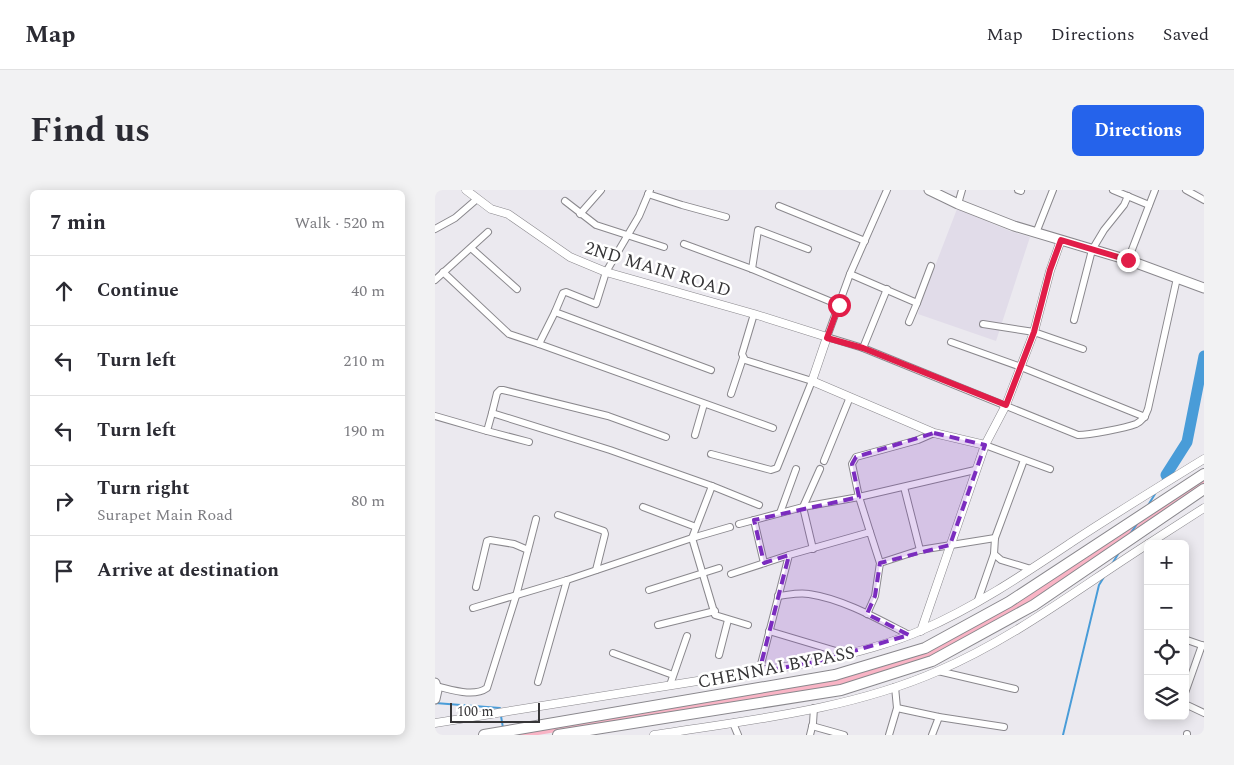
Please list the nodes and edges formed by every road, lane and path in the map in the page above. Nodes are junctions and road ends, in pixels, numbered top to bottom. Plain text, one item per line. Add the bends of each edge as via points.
1 (466, 190) edge
2 (601, 190) edge
3 (887, 190) edge
4 (962, 190) edge
5 (1053, 190) edge
6 (1155, 190) edge
7 (1186, 190) edge
8 (936, 191) edge
9 (1116, 191) edge
10 (650, 192) edge
11 (1128, 196) junction
12 (477, 199) junction
13 (1204, 200) edge
14 (565, 201) dead end
15 (958, 204) junction
16 (1149, 205) junction
17 (779, 206) dead end
18 (580, 214) junction
19 (726, 217) dead end
20 (436, 227) edge
21 (488, 232) dead end
22 (1037, 233) junction
23 (627, 235) junction
24 (1061, 240) junction
25 (865, 241) junction
26 (685, 244) dead end
27 (664, 247) dead end
28 (471, 248) junction
29 (808, 250) dead end
30 (1092, 250) junction
31 (1128, 260) junction
32 (931, 266) dead end
33 (752, 269) junction
34 (443, 272) junction
35 (606, 272) junction
36 (850, 274) junction
37 (1177, 278) junction
38 (435, 280) edge
39 (1204, 288) edge
40 (517, 289) dead end
41 (887, 290) junction
42 (917, 303) junction
43 (839, 305) junction
44 (555, 312) junction
45 (754, 314) junction
46 (1074, 320) dead end
47 (909, 322) dead end
48 (983, 324) dead end
49 (1034, 332) junction
50 (827, 338) junction
51 (951, 342) dead end
52 (539, 344) junction
53 (863, 348) junction
54 (1083, 349) dead end
55 (743, 358) junction
56 (1021, 367) junction
57 (711, 370) dead end
58 (812, 381) junction
59 (731, 394) dead end
60 (850, 397) junction
61 (704, 404) junction
62 (1006, 405) junction
63 (492, 413) junction
64 (435, 416) edge
65 (1145, 417) junction
66 (773, 428) dead end
67 (487, 431) junction
68 (934, 433) junction
69 (695, 435) dead end
70 (666, 437) dead end
71 (529, 442) dead end
72 (985, 445) junction
73 (711, 454) dead end
74 (1204, 459) edge
75 (824, 460) dead end
76 (1024, 460) junction
77 (796, 468) dead end
78 (820, 469) dead end
79 (1050, 469) dead end
80 (975, 470) junction
81 (1203, 474) edge
82 (713, 486) junction
83 (904, 487) junction
84 (1204, 489) edge
85 (859, 497) junction
86 (759, 505) dead end
87 (643, 507) dead end
88 (803, 507) junction
89 (1204, 508) edge
90 (780, 512) junction
91 (558, 515) dead end
92 (536, 519) dead end
93 (754, 520) junction
94 (739, 524) dead end
95 (696, 527) junction
96 (730, 527) dead end
97 (869, 532) junction
98 (691, 538) junction
99 (995, 538) junction
100 (1154, 540) edge
101 (950, 545) junction
102 (1144, 547) edge
103 (813, 548) junction
104 (528, 550) junction
105 (920, 550) junction
106 (994, 554) junction
107 (789, 555) junction
108 (764, 563) junction
109 (880, 563) junction
110 (719, 568) dead end
111 (1031, 569) junction
112 (596, 570) junction
113 (703, 574) junction
114 (731, 574) dead end
115 (567, 580) junction
116 (476, 587) dead end
117 (649, 590) dead end
118 (516, 596) junction
119 (778, 596) junction
120 (978, 600) junction
121 (473, 608) dead end
122 (715, 611) junction
123 (867, 614) junction
124 (728, 620) junction
125 (658, 624) dead end
126 (748, 626) dead end
127 (921, 631) junction
128 (769, 632) junction
129 (909, 635) junction
130 (687, 636) dead end
131 (1189, 641) edge
132 (1203, 646) edge
133 (613, 653) dead end
134 (846, 654) junction
135 (719, 655) dead end
136 (938, 671) junction
137 (759, 672) junction
138 (673, 675) junction
139 (538, 682) dead end
140 (1189, 683) edge
141 (670, 685) junction
142 (895, 687) junction
143 (436, 689) edge
144 (1015, 690) dead end
145 (1189, 706) edge
146 (814, 708) junction
147 (897, 708) junction
148 (1204, 713) edge
149 (939, 717) junction
150 (435, 723) edge
151 (733, 723) junction
152 (812, 726) junction
153 (1004, 727) dead end
154 (487, 734) edge
155 (558, 735) edge
156 (655, 735) edge
157 (738, 735) edge
158 (810, 735) edge
159 (844, 735) edge
160 (889, 735) edge
161 (932, 735) edge

1 - 12 street, 2ND MAIN ROAD
2 - 18 street
3 - 25 street
4 - 15 street
5 - 22 street
6 - 16 street
7 - 13 street
8 - 15 main road
9 - 11 street
10 - 19 street via 682,206
10 - 23 street
11 - 16 street
11 - 30 street
12 - 20 street via 455,218
12 - 35 street, 2ND MAIN ROAD via 491,209 508,214 570,257
14 - 18 street
15 - 22 main road
16 - 31 street
17 - 25 street
18 - 23 street via 596,225
21 - 28 street
22 - 24 main road
23 - 27 street
23 - 35 street
24 - 30 main road
24 - 49 street
25 - 36 street
26 - 33 street
28 - 34 street
28 - 40 street
29 - 33 street via 758,230
30 - 31 main road
30 - 46 street
31 - 37 main road
32 - 42 street
33 - 43 street
34 - 38 street
34 - 52 street via 509,334
35 - 44 street via 596,304 566,292
35 - 45 street, 2ND MAIN ROAD
36 - 41 street
36 - 43 street
37 - 39 main road
37 - 65 street
41 - 42 street
41 - 53 street
42 - 47 street
43 - 50 street
44 - 52 street
44 - 57 street
45 - 50 street, 2ND MAIN ROAD
45 - 55 street
48 - 49 street
49 - 54 street
49 - 56 street
50 - 53 street
50 - 58 street
51 - 56 street
52 - 61 street
53 - 62 street
55 - 58 street
55 - 59 street
56 - 62 street
56 - 65 street
58 - 60 street
58 - 73 street via 777,468 771,470
60 - 68 street
60 - 75 street
61 - 66 street
61 - 69 street
62 - 65 street via 1078,435 1137,423
62 - 72 street
63 - 67 street
63 - 70 street via 497,393 503,390 608,416
63 - 82 street
64 - 67 street
67 - 71 street
68 - 72 street
68 - 85 street via 856,457 852,464
72 - 76 street
72 - 80 street
74 - 111 street
76 - 79 street
76 - 99 street
77 - 90 street
78 - 88 street
80 - 83 street
80 - 101 street
81 - 154 highway, CHENNAI BYPASS via 1009,602 925,648 835,675
82 - 86 street
82 - 95 street
83 - 85 street
83 - 105 street
84 - 155 highway, CHENNAI BYPASS via 1034,605 932,661 841,690
85 - 88 street
85 - 97 street
87 - 95 street
88 - 90 street
88 - 103 street
89 - 100 street
90 - 93 street
91 - 112 street via 604,531
92 - 104 street
93 - 94 street
93 - 108 street
95 - 98 street
96 - 98 street
97 - 103 street
97 - 109 street
98 - 112 street
98 - 113 street
99 - 101 street
99 - 106 street
101 - 105 street
101 - 127 street
102 - 136 street via 1004,638
103 - 107 street
104 - 116 street via 514,544 487,541
104 - 118 street
105 - 109 street
106 - 111 street via 1001,560
106 - 120 street
107 - 108 street
107 - 119 street
108 - 114 street
109 - 123 street via 875,596
110 - 113 street
111 - 120 street
112 - 115 street
113 - 117 street
113 - 122 street
115 - 118 street
115 - 139 street
118 - 121 street
118 - 143 street via 487,688 478,693
119 - 123 street via 807,594
119 - 128 street
120 - 127 street
122 - 124 street via 716,616
122 - 125 street
123 - 129 street
124 - 126 street
124 - 135 street
127 - 129 street
128 - 134 street
128 - 137 street
129 - 134 street
130 - 138 street
131 - 132 street
132 - 140 street
133 - 138 street
134 - 137 street
136 - 142 street
136 - 144 street
137 - 141 street
138 - 141 street
141 - 150 street
142 - 146 street
142 - 147 street
145 - 148 street
146 - 151 street
146 - 152 street
147 - 149 street
147 - 160 street
149 - 153 street
149 - 161 street
151 - 156 street
151 - 157 street
152 - 158 street
152 - 159 street

